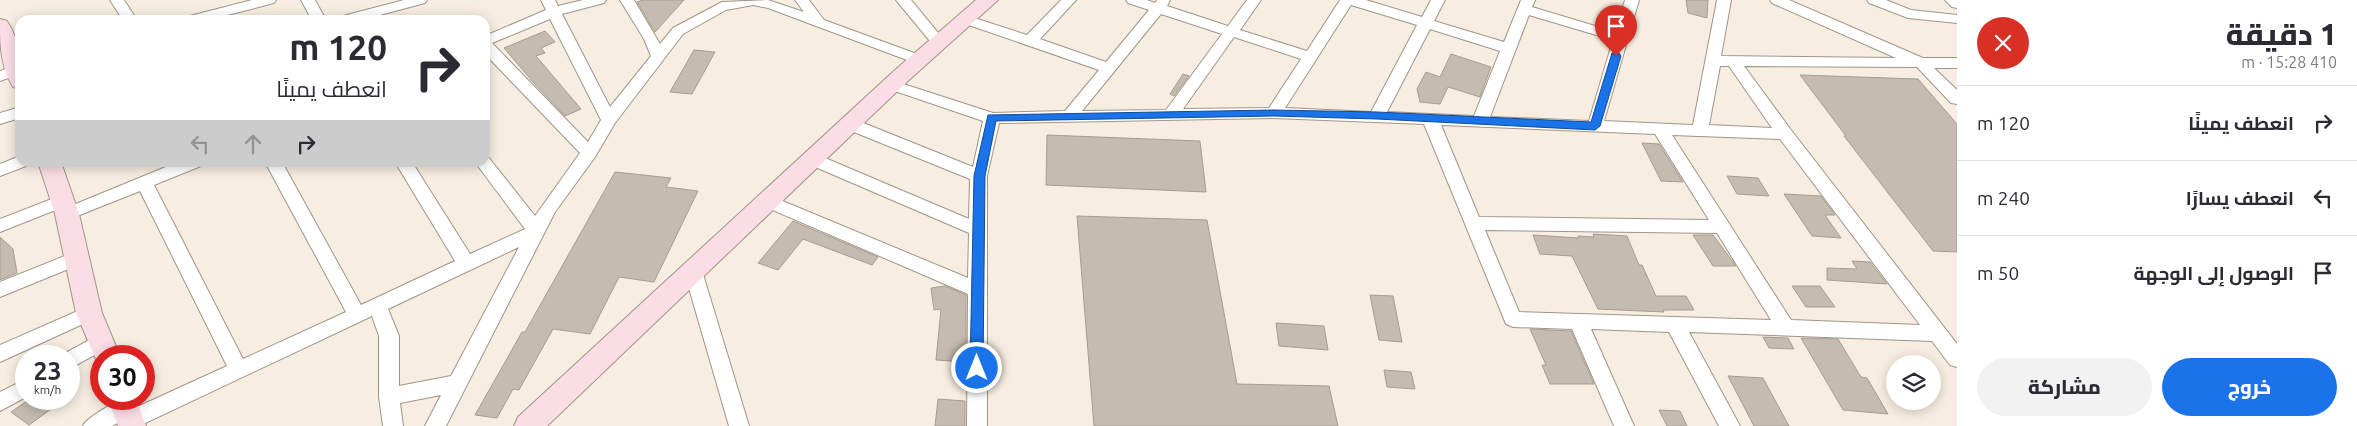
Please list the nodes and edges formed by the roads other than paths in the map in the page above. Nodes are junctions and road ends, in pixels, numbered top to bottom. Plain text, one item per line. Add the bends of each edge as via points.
1 (117, 0) edge
2 (269, 0) edge
3 (308, 0) edge
4 (420, 0) edge
5 (599, 0) edge
6 (627, 0) edge
7 (754, 0) edge
8 (802, 0) edge
9 (902, 0) edge
10 (1069, 0) edge
11 (1133, 0) edge
12 (1254, 0) edge
13 (1347, 0) edge
14 (1351, 0) edge
15 (1438, 0) edge
16 (1632, 0) edge
17 (1724, 0) edge
18 (1777, 0) edge
19 (1874, 0) edge
20 (1952, 0) edge
21 (984, 2) edge
22 (720, 3) edge
23 (1161, 4) edge
24 (1957, 4) edge
25 (1526, 5) edge
26 (551, 6) edge
27 (127, 15) edge
28 (225, 15) edge
29 (316, 15) edge
30 (363, 15) edge
31 (965, 19) junction
32 (1957, 19) edge
33 (819, 23) junction
34 (1425, 23) junction
35 (0, 25) edge
36 (1231, 32) junction
37 (1621, 38) junction
38 (490, 40) edge
39 (1031, 40) junction
40 (939, 43) junction
41 (490, 48) edge
42 (1510, 49) junction
43 (659, 57) junction
44 (1310, 57) junction
45 (920, 60) junction
46 (1713, 61) junction
47 (1733, 61) junction
48 (1921, 63) junction
49 (1957, 63) edge
50 (13, 67) edge
51 (1109, 68) junction
52 (891, 85) junction
53 (1957, 99) edge
54 (1172, 113) junction
55 (1274, 113) junction
56 (15, 114) edge
57 (1377, 116) junction
58 (1069, 117) junction
59 (992, 118) junction
60 (1430, 118) junction
61 (0, 119) edge
62 (609, 120) junction
63 (1480, 121) junction
64 (850, 124) junction
65 (1595, 126) junction
66 (1660, 129) junction
67 (1700, 130) junction
68 (1785, 134) junction
69 (589, 152) junction
70 (812, 159) junction
71 (15, 164) edge
72 (50, 167) edge
73 (182, 167) edge
74 (276, 167) edge
75 (406, 167) edge
76 (487, 167) edge
77 (0, 170) edge
78 (979, 176) junction
79 (144, 183) junction
80 (768, 201) junction
81 (65, 207) junction
82 (1474, 223) junction
83 (0, 226) edge
84 (1722, 227) junction
85 (978, 230) junction
86 (537, 231) junction
87 (77, 258) junction
88 (465, 264) junction
89 (693, 271) junction
90 (0, 290) edge
91 (977, 290) junction
92 (377, 305) junction
93 (89, 312) junction
94 (357, 315) junction
95 (1578, 321) junction
96 (1675, 324) junction
97 (1786, 328) junction
98 (1938, 333) junction
99 (103, 345) edge
100 (0, 354) edge
101 (1957, 359) edge
102 (239, 370) junction
103 (457, 383) junction
104 (15, 393) edge
105 (389, 397) junction
106 (0, 402) edge
107 (128, 413) edge
108 (93, 426) edge
109 (393, 426) edge
110 (435, 426) edge
111 (528, 426) edge
112 (739, 426) edge
113 (977, 426) edge
114 (1624, 426) edge
115 (1730, 426) edge

1 - 27 street
2 - 28 street
3 - 29 street
4 - 30 street
5 - 26 street
6 - 43 street
7 - 22 street
7 - 33 street
8 - 33 street
9 - 40 street
10 - 39 street
11 - 23 street
12 - 36 street
13 - 44 street
14 - 34 street
15 - 34 street
16 - 37 street
17 - 46 street
18 - 48 street
19 - 32 street via 1908,14
20 - 24 street
21 - 31 street
22 - 43 street via 678,31
23 - 36 street
23 - 51 street
25 - 37 street
25 - 42 street
26 - 38 street
26 - 62 street
31 - 39 street
31 - 40 street
33 - 45 street
34 - 42 street
34 - 57 street
35 - 50 street
36 - 44 street
36 - 54 street
37 - 65 street
39 - 51 street
40 - 45 street
41 - 69 street
42 - 63 street
43 - 62 street
44 - 55 street
45 - 52 street
46 - 47 street
46 - 67 street
47 - 48 street
47 - 68 street
48 - 49 street
48 - 53 street
51 - 58 street
52 - 59 street
52 - 64 street
54 - 55 street
54 - 58 street
55 - 57 street
56 - 61 street
57 - 60 street
58 - 59 street
59 - 78 street
60 - 63 street
60 - 82 street
62 - 69 street
63 - 65 street
64 - 70 street
64 - 78 street
65 - 66 street
66 - 67 street
66 - 84 street
67 - 68 street
68 - 98 street
69 - 86 street via 548,209
70 - 80 street
70 - 85 street
71 - 77 street
72 - 81 street
73 - 79 street
74 - 94 street
75 - 88 street
76 - 86 street
78 - 85 street
79 - 81 street
79 - 102 street
80 - 89 street
80 - 91 street
81 - 83 street
81 - 87 street
82 - 84 street
82 - 95 street via 1513,319
84 - 97 street
85 - 91 street
86 - 88 street
86 - 103 street
87 - 90 street
87 - 93 street
88 - 92 street
89 - 111 street
89 - 112 street
91 - 113 street
92 - 94 street
92 - 105 street via 388,336
93 - 99 street
93 - 100 street
94 - 102 street
95 - 96 street
95 - 114 street
96 - 97 street
96 - 115 street
97 - 98 street
98 - 101 street
102 - 107 street
103 - 105 street
103 - 110 street
104 - 106 street
105 - 109 street
107 - 108 street

